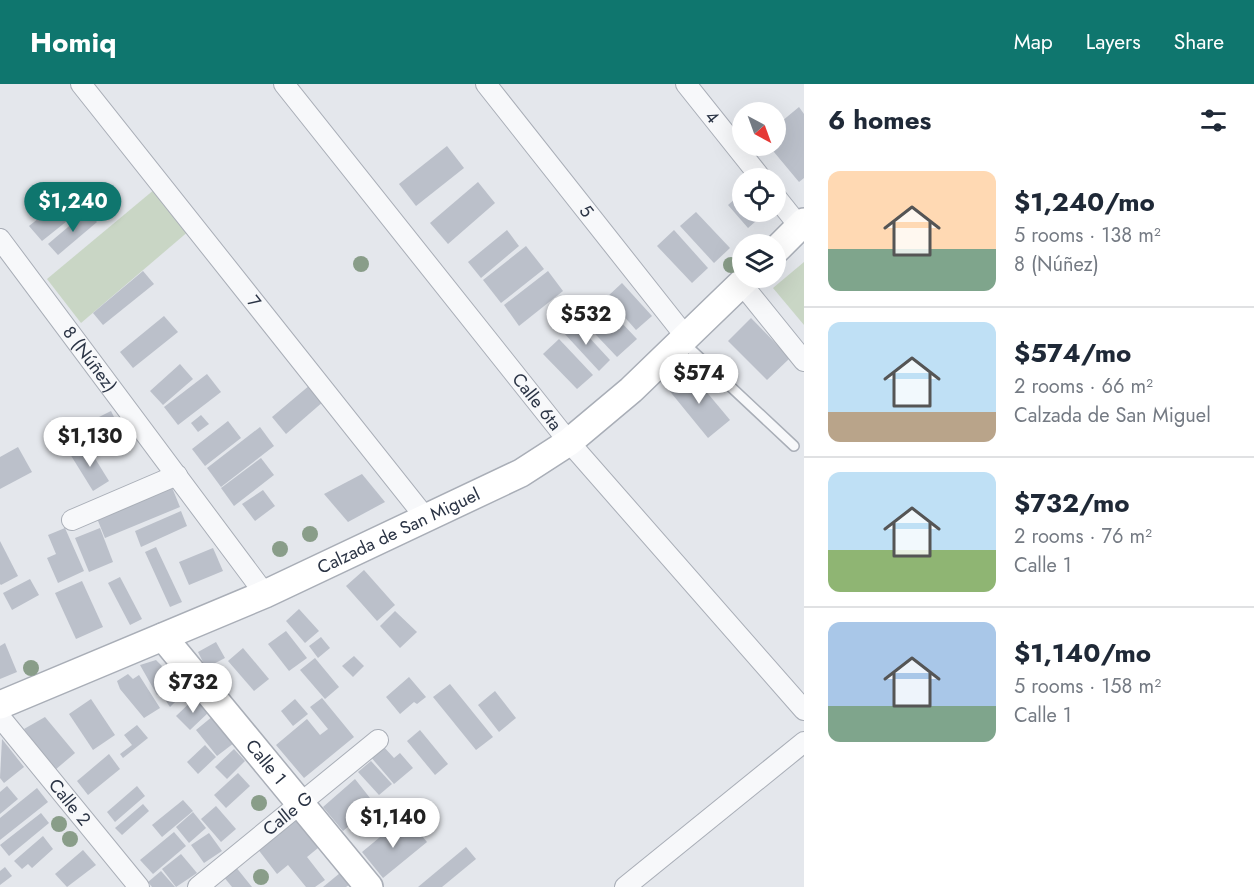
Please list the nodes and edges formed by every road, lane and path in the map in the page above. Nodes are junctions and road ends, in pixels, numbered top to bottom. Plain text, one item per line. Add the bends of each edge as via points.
1 (81, 84) edge
2 (284, 84) edge
3 (486, 84) edge
4 (686, 84) edge
5 (753, 168) edge
6 (786, 207) edge
7 (802, 225) edge
8 (786, 240) edge
9 (4, 250) edge
10 (736, 288) edge
11 (750, 288) edge
12 (684, 340) junction
13 (804, 361) edge
14 (569, 442) junction
15 (794, 446) dead end
16 (177, 476) junction
17 (425, 517) junction
18 (72, 520) dead end
19 (265, 594) junction
20 (163, 637) junction
21 (0, 705) edge
22 (804, 710) edge
23 (0, 717) edge
24 (378, 740) dead end
25 (804, 742) edge
26 (300, 802) junction
27 (139, 887) edge
28 (198, 887) edge
29 (369, 887) edge
30 (625, 887) edge

1 - 17 street, 7
2 - 14 street, Calle 6ta
3 - 12 street, 5
4 - 5 street, 4
6 - 7 street
7 - 8 main road
9 - 16 street, 8 (Núñez)
10 - 12 main road, Calzada de San Miguel
11 - 13 street
12 - 14 main road, Calzada de San Miguel
12 - 15 lane
14 - 17 main road, Calzada de San Miguel via 521,473
14 - 22 street, Calle 6ta
16 - 18 street
16 - 19 street, 8 (Núñez)
17 - 19 main road, Calzada de San Miguel
19 - 20 main road, Calzada de San Miguel
20 - 21 main road, Calzada de San Miguel
20 - 26 main road, Calle 1
23 - 27 street, Calle 2
24 - 26 street, Calle G
25 - 30 street
26 - 28 street, Calle G
26 - 29 main road, Calle 1

